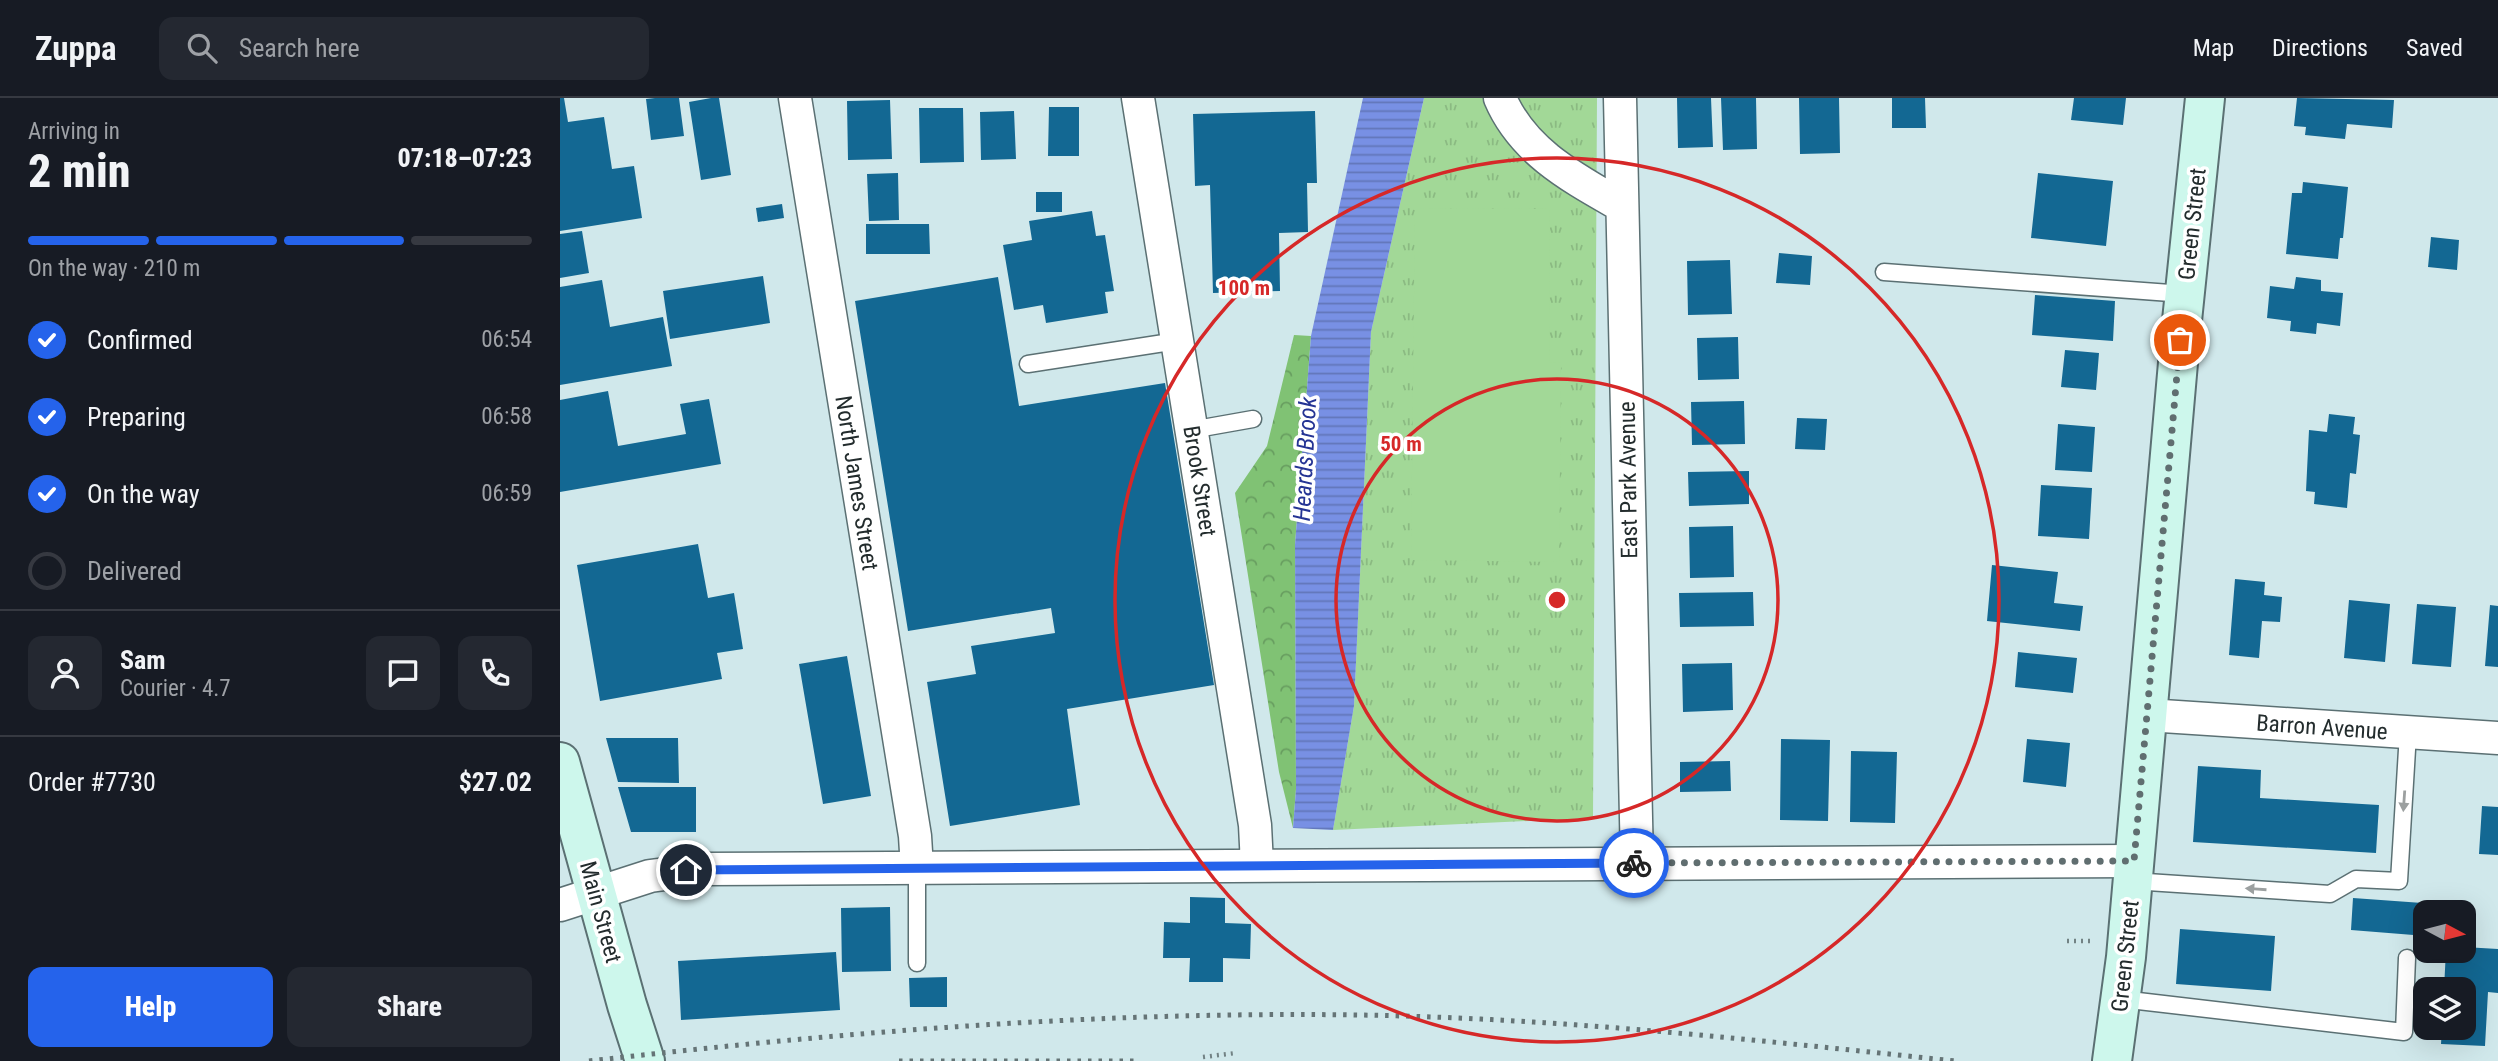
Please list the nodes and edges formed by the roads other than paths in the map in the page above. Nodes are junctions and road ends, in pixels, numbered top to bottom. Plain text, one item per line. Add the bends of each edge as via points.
1 (795, 98) edge
2 (1138, 98) edge
3 (1500, 98) edge
4 (1620, 98) edge
5 (2205, 98) edge
6 (1622, 206) junction
7 (1884, 272) dead end
8 (2184, 294) junction
9 (1177, 341) junction
10 (1028, 365) dead end
11 (1253, 419) dead end
12 (1191, 430) junction
13 (2147, 715) junction
14 (2408, 733) junction
15 (2498, 738) edge
16 (560, 762) edge
17 (1637, 863) junction
18 (1257, 865) junction
19 (917, 867) junction
20 (2133, 871) junction
21 (596, 893) junction
22 (560, 905) edge
23 (2407, 958) dead end
24 (917, 963) dead end
25 (2122, 999) junction
26 (645, 1061) edge
27 (2112, 1061) edge

1 - 19 street, North James Street
2 - 9 street, Brook Street
3 - 6 street via 1510,121 1541,154
4 - 6 street, East Park Avenue
5 - 8 street, Green Street
6 - 17 street, East Park Avenue
7 - 8 lane
8 - 13 street, Green Street
9 - 10 lane
9 - 12 street, Brook Street
11 - 12 lane
12 - 18 street, Brook Street via 1255,825
13 - 14 street, Barron Avenue
13 - 20 street, Green Street
14 - 15 street, Barron Avenue
14 -> 20 lane via 2399,881 2356,879 2330,894
16 - 21 street, Main Street
17 - 18 street
17 - 20 street
18 - 19 street
19 - 21 street via 686,870
19 - 24 lane
20 - 25 street, Green Street
21 - 22 street
21 - 26 street, Main Street
23 - 25 lane via 2403,1032
25 - 27 street, Green Street

